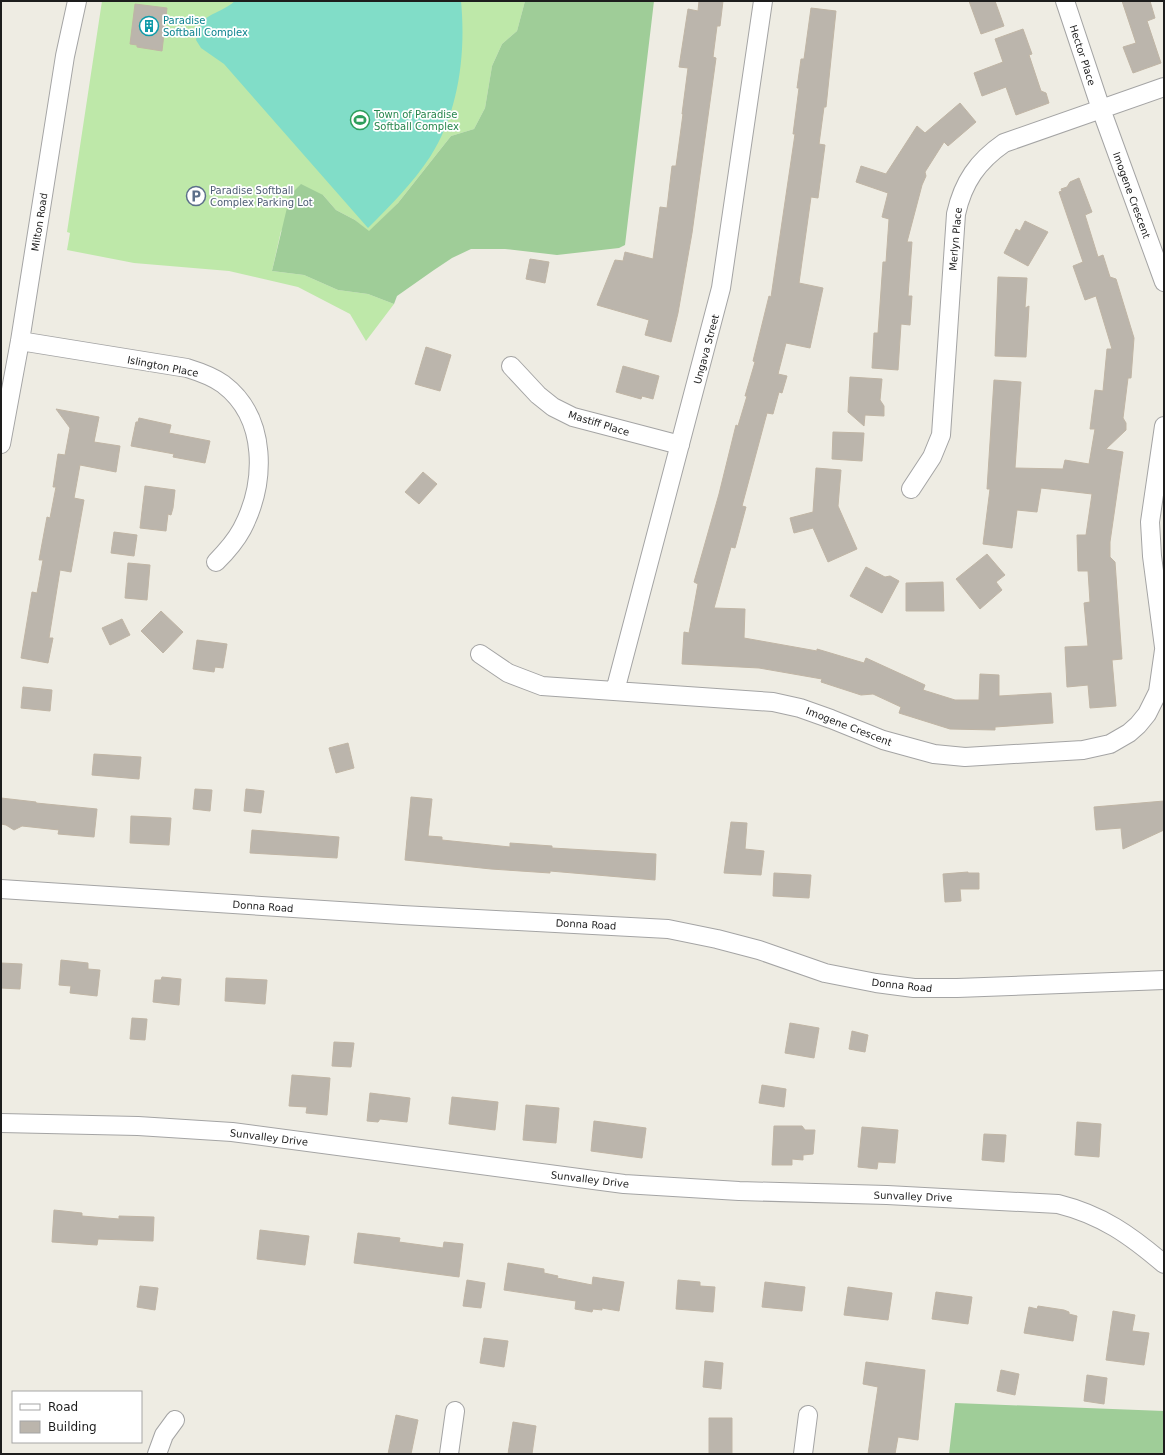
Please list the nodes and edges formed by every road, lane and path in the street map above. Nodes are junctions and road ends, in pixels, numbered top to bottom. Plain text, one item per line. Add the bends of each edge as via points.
1 (77, 1) edge
2 (763, 1) edge
3 (1064, 1) edge
4 (1164, 87) edge
5 (1101, 109) junction
6 (1164, 282) edge
7 (20, 340) junction
8 (511, 366) dead end
9 (1164, 426) edge
10 (1, 444) edge
11 (680, 445) junction
12 (911, 489) dead end
13 (216, 562) dead end
14 (1164, 649) edge
15 (480, 654) dead end
16 (615, 691) junction
17 (1, 889) edge
18 (1164, 980) edge
19 (1, 1124) edge
20 (1164, 1264) edge
21 (456, 1411) dead end
22 (808, 1415) dead end
23 (175, 1420) dead end
24 (157, 1454) edge
25 (449, 1454) edge
26 (803, 1454) edge

1 - 7 street, Milton Road via 65,56
2 - 11 street, Ungava Street via 721,288
3 - 5 street, Hector Place
4 - 5 street, Merlyn Place
5 - 6 street, Imogene Crescent
5 - 12 street, Merlyn Place via 1004,143 980,163 964,186 956,214 941,435 932,457
7 - 10 street, Milton Road
7 - 13 street, Islington Place via 187,368 206,374 223,384 237,397 254,428 259,448 258,480 242,528 230,548
8 - 11 street, Mastiff Place via 538,395 553,407 573,417
9 - 14 street, Imogene Crescent via 1150,522
11 - 16 street, Ungava Street
14 - 16 street, Imogene Crescent via 1158,692 1147,714 1129,733 1110,744 1083,750 965,757 934,754 883,740 825,717 773,702
15 - 16 street, Imogene Crescent via 508,673 537,684
17 - 18 street, Donna Road via 668,929 759,950 825,973 914,988
19 - 20 street, Sunvalley Drive via 138,1126 232,1132 624,1184 1058,1204 1101,1218
21 - 25 street
22 - 26 street
23 - 24 street via 164,1435

